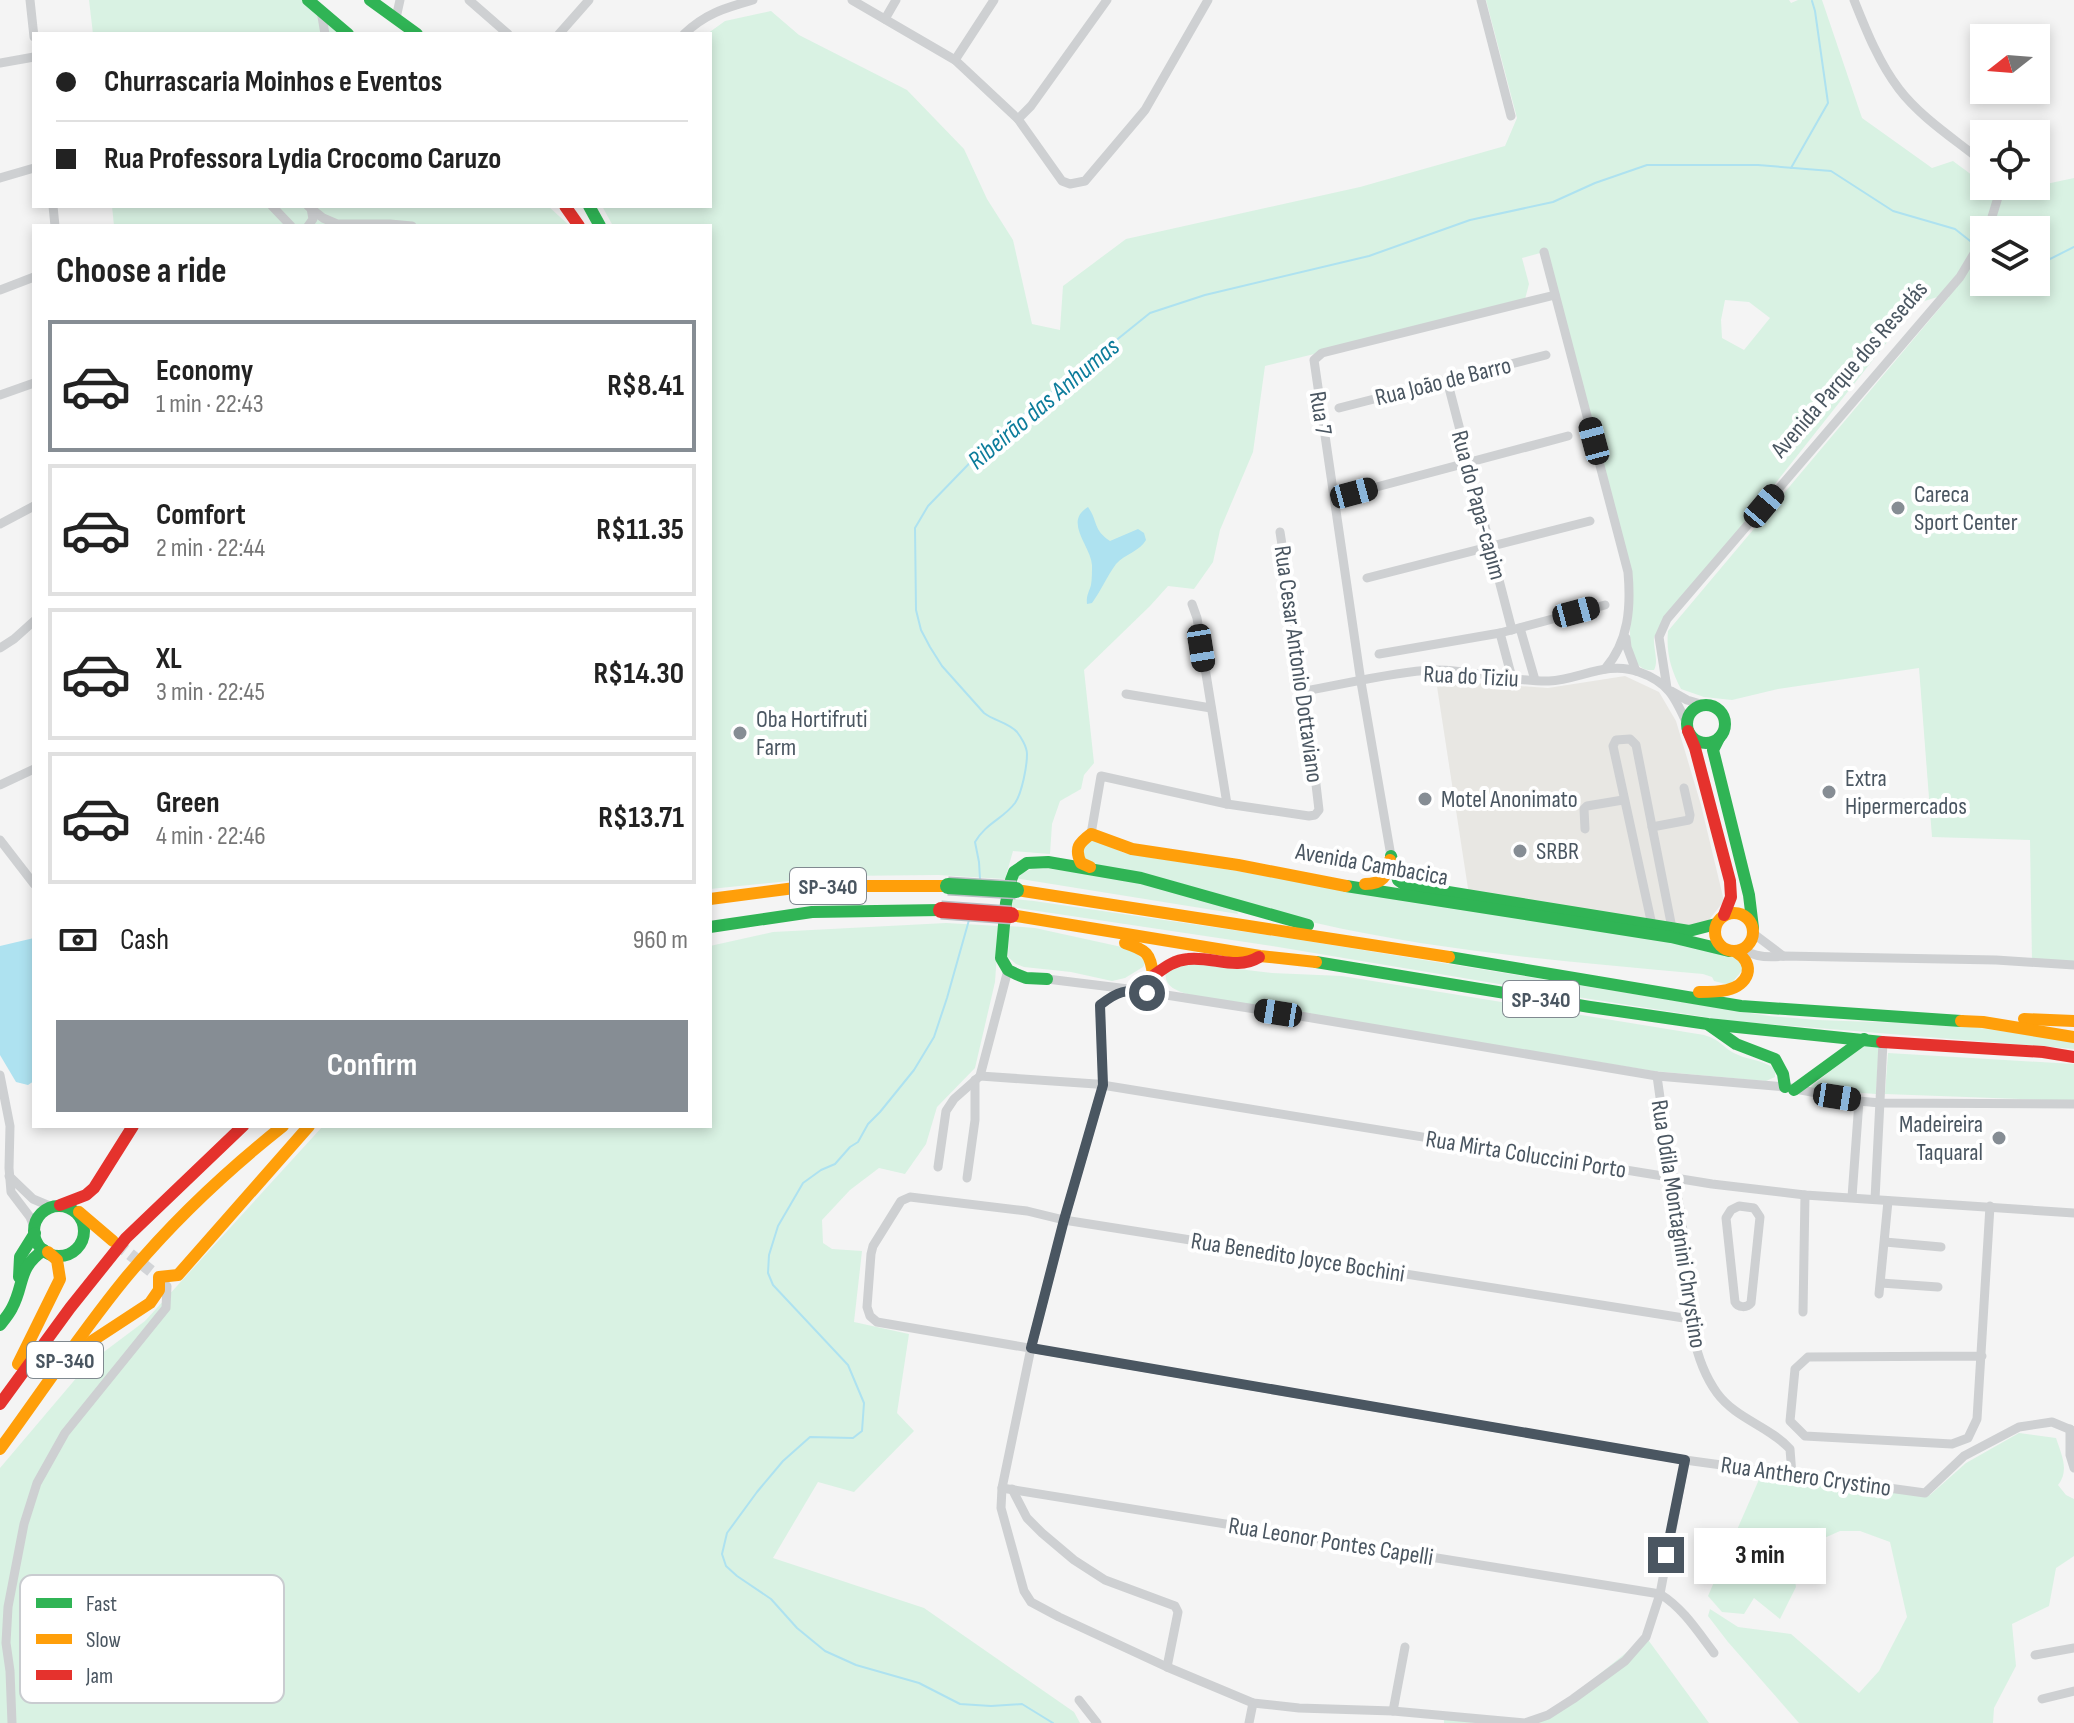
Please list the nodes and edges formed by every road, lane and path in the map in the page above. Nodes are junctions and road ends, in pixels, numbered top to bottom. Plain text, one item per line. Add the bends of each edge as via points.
1 (30, 0) edge
2 (308, 0) edge
3 (370, 0) edge
4 (400, 0) edge
5 (469, 0) edge
6 (589, 0) edge
7 (753, 0) edge
8 (852, 0) edge
9 (896, 0) edge
10 (994, 0) edge
11 (1107, 0) edge
12 (1208, 0) edge
13 (1481, 0) edge
14 (1854, 0) edge
15 (321, 11) junction
16 (396, 18) junction
17 (885, 19) junction
18 (33, 32) edge
19 (325, 32) edge
20 (346, 32) edge
21 (414, 32) edge
22 (506, 32) edge
23 (561, 32) edge
24 (686, 32) edge
25 (32, 57) edge
26 (955, 60) junction
27 (0, 63) edge
28 (1511, 116) dead end
29 (1018, 119) junction
30 (1970, 152) edge
31 (32, 169) edge
32 (0, 178) edge
33 (274, 208) edge
34 (310, 208) edge
35 (289, 224) edge
36 (332, 224) edge
37 (1544, 252) dead end
38 (1970, 260) edge
39 (32, 278) edge
40 (0, 290) edge
41 (1555, 295) junction
42 (1546, 355) dead end
43 (1447, 380) junction
44 (32, 384) edge
45 (0, 395) edge
46 (1339, 408) dead end
47 (1568, 436) dead end
48 (1468, 462) junction
49 (1354, 493) dead end
50 (32, 507) edge
51 (1590, 521) dead end
52 (0, 524) edge
53 (1280, 532) dead end
54 (1490, 547) junction
55 (1367, 578) dead end
56 (1192, 604) dead end
57 (1605, 605) dead end
58 (32, 623) edge
59 (1516, 629) junction
60 (1500, 633) junction
61 (1625, 634) junction
62 (0, 648) edge
63 (1379, 654) dead end
64 (1605, 669) junction
65 (1636, 671) junction
66 (1512, 678) junction
67 (1535, 680) junction
68 (1361, 682) junction
69 (1669, 690) junction
70 (1305, 691) junction
71 (1126, 694) dead end
72 (1704, 705) junction
73 (1211, 708) junction
74 (1687, 728) junction
75 (1719, 738) junction
76 (32, 770) edge
77 (0, 785) edge
78 (1684, 788) dead end
79 (1623, 800) junction
80 (1227, 804) junction
81 (1652, 827) junction
82 (1585, 829) dead end
83 (1091, 834) junction
84 (0, 840) edge
85 (1391, 856) junction
86 (1125, 874) junction
87 (32, 881) edge
88 (1336, 882) junction
89 (712, 899) edge
90 (1720, 920) junction
91 (1652, 925) junction
92 (712, 927) edge
93 (1672, 928) junction
94 (1754, 931) junction
95 (1117, 933) junction
96 (1735, 951) junction
97 (1418, 952) junction
98 (1260, 956) junction
99 (1783, 956) junction
100 (2074, 965) edge
101 (1008, 970) junction
102 (1538, 972) junction
103 (1047, 979) joint
104 (1150, 984) junction
105 (1091, 986) junction
106 (1128, 989) junction
107 (1100, 1005) junction
108 (1931, 1019) junction
109 (2074, 1021) edge
110 (1708, 1024) junction
111 (2074, 1037) edge
112 (1864, 1039) junction
113 (1883, 1042) junction
114 (2074, 1057) edge
115 (0, 1075) edge
116 (1657, 1076) junction
117 (978, 1078) junction
118 (1103, 1085) junction
119 (1790, 1089) junction
120 (1859, 1101) junction
121 (1880, 1103) junction
122 (2074, 1104) edge
123 (132, 1128) edge
124 (241, 1128) edge
125 (281, 1128) edge
126 (307, 1128) edge
127 (938, 1167) dead end
128 (9, 1176) junction
129 (967, 1178) dead end
130 (1673, 1178) junction
131 (1741, 1187) junction
132 (1805, 1195) junction
133 (1852, 1197) junction
134 (33, 1199) junction
135 (1875, 1199) junction
136 (1888, 1201) junction
137 (54, 1206) junction
138 (1739, 1206) junction
139 (1990, 1206) junction
140 (24, 1208) junction
141 (74, 1211) junction
142 (2074, 1213) edge
143 (1064, 1220) junction
144 (34, 1230) junction
145 (1885, 1242) junction
146 (80, 1244) junction
147 (1941, 1247) dead end
148 (46, 1251) junction
149 (155, 1274) junction
150 (1733, 1279) junction
151 (1753, 1281) junction
152 (1938, 1287) dead end
153 (19, 1292) junction
154 (1803, 1312) dead end
155 (1690, 1319) junction
156 (877, 1322) joint
157 (0, 1325) edge
158 (1031, 1348) junction
159 (1982, 1356) junction
160 (0, 1393) edge
161 (0, 1404) edge
162 (21, 1421) junction
163 (2072, 1430) edge
164 (0, 1449) edge
165 (1685, 1460) junction
166 (2074, 1468) edge
167 (1792, 1475) junction
168 (1007, 1488) junction
169 (1660, 1594) junction
170 (1405, 1647) dead end
171 (2074, 1648) edge
172 (1714, 1653) dead end
173 (2035, 1655) dead end
174 (1167, 1667) junction
175 (2074, 1691) edge
176 (2042, 1699) dead end
177 (1079, 1700) dead end
178 (1253, 1703) junction
179 (1393, 1711) junction
180 (12, 1723) edge
181 (1097, 1723) edge
182 (1249, 1723) edge

1 - 18 street
2 - 15 main road
3 - 16 main road
4 - 16 street
5 - 22 street
6 - 23 street
7 - 24 street via 718,9
8 - 17 street
9 - 17 street
10 - 26 street
11 - 29 street
12 - 29 street via 1145,110 1085,181 1062,181
13 - 28 street
14 - 30 street via 1897,88
15 - 19 street
15 - 20 main road
16 - 21 main road
17 - 26 street
25 - 27 street
26 - 29 street
31 - 32 street
33 - 35 street
34 - 36 street
37 - 41 street
38 - 69 street, Avenida Parque dos Resedás via 1667,619 1659,637
39 - 40 street
41 - 61 street via 1628,572
41 - 68 street, Rua 7 via 1322,353 1314,360
42 - 43 street, Rua João de Barro
43 - 46 street, Rua João de Barro
43 - 48 street, Rua do Papa-capim
44 - 45 street
47 - 48 street
48 - 49 street
48 - 54 street, Rua do Papa-capim
50 - 52 street
51 - 54 street
53 - 70 street, Rua Cesar Antonio Dottaviano
54 - 55 street
54 - 59 street, Rua do Papa-capim
56 - 73 street
57 - 59 street
58 - 62 street
59 - 60 street
59 - 67 street, Rua do Papa-capim
60 - 63 street
60 - 66 street
61 - 64 street
61 - 65 street
64 - 65 street, Rua do Tiziu
64 - 67 street, Rua do Tiziu
65 - 69 street, Rua do Tiziu
66 - 67 street, Rua do Tiziu
66 - 68 street, Rua do Tiziu via 1434,670
68 - 70 street, Rua do Tiziu
68 - 85 street, Rua 7
69 - 72 street, Rua do Tiziu
69 - 74 street
70 - 80 street, Rua Cesar Antonio Dottaviano via 1319,810 1309,816
71 - 73 street
72 - 74 main road via 1692,711
72 - 75 main road via 1723,716
73 - 80 street
74 - 75 main road via 1692,738 1705,743
74 - 90 main road via 1730,881 1731,897
75 - 94 main road via 1713,750
76 - 77 street
78 - 81 street via 1690,818
79 - 81 street via 1613,746 1616,740 1630,739 1636,745
79 - 82 street via 1587,806
79 - 91 street
80 - 83 street, Rua Cesar Antonio Dottaviano via 1101,776
81 - 93 street
83 - 86 main road via 1077,847 1081,863
83 - 88 main road, Avenida Cambacica via 1132,849
84 - 87 street
85 - 88 main road via 1389,871 1380,882
85 - 91 main road, Avenida Cambacica via 1401,884
86 - 97 main road
86 - 101 main road via 1048,862 1019,867 1011,880 1000,950
88 - 96 main road, Avenida Cambacica
89 - 97 main road, SP-340, bridge via 810,886 1016,890
90 - 93 main road, Avenida Cambacica via 1689,931
90 - 94 main road via 1730,912 1742,914
90 - 96 main road via 1715,937
91 - 93 main road, Avenida Cambacica
92 - 95 main road, SP-340, bridge via 812,912 941,910 1011,915
94 - 96 main road via 1752,941
94 - 99 street
95 - 98 main road, SP-340
95 - 104 main road via 1123,942 1149,953
96 - 99 street
96 - 102 main road via 1746,959 1749,971 1739,985 1719,991
97 - 102 main road, SP-340
98 - 104 main road via 1239,965 1187,958 1173,962
98 - 110 main road, SP-340
99 - 100 street
101 - 103 main road
101 - 117 street
102 - 108 main road, SP-340 via 1741,1006
103 - 105 street
104 - 106 street
104 - 116 street via 1306,1017
105 - 106 street
105 - 107 street
106 - 107 street
107 - 118 street
108 - 109 main road
108 - 111 main road, SP-340
110 - 112 main road, SP-340
110 - 119 main road via 1738,1045 1770,1055
112 - 113 main road, SP-340
112 - 119 main road
113 - 114 main road, SP-340
113 - 121 street
115 - 128 street via 10,1126
116 - 119 street
116 - 130 street, Rua Odila Montagnini Chrystino
117 - 118 street, Rua Mirta Coluccini Porto
117 - 127 street via 946,1111
117 - 129 street
118 - 130 street, Rua Mirta Coluccini Porto
118 - 143 street
119 - 120 street
120 - 121 street
120 - 133 street
121 - 122 street
121 - 135 street
123 - 137 main road via 94,1188
124 - 161 main road, SP-340 via 126,1238
125 - 162 main road, SP-340 via 212,1185 147,1253
126 - 149 main road via 178,1275
128 - 134 street
128 - 140 street via 11,1192
130 - 131 street, Rua Mirta Coluccini Porto
130 - 155 street, Rua Odila Montagnini Chrystino
131 - 132 street, Rua Mirta Coluccini Porto
131 - 138 street
132 - 133 street, Rua Mirta Coluccini Porto
132 - 154 street
133 - 135 street, Rua Mirta Coluccini Porto
134 - 137 street
134 - 140 street
135 - 136 street, Rua Mirta Coluccini Porto
136 - 139 street, Rua Mirta Coluccini Porto
136 - 145 street
137 - 141 main road
137 - 144 main road via 41,1214
138 - 150 street via 1726,1218
138 - 151 street via 1754,1208 1760,1217
139 - 142 street, Rua Mirta Coluccini Porto
139 - 159 street
140 - 144 street
141 - 146 main road via 83,1223
141 - 146 main road via 112,1240 92,1238
143 - 155 street, Rua Benedito Joyce Bochini
143 - 156 street, Rua Benedito Joyce Bochini via 905,1198 871,1254 867,1307
143 - 158 street
144 - 148 main road
144 - 153 main road via 20,1257
145 - 147 street
145 - 152 street via 1880,1288
146 - 148 main road via 62,1255
148 - 153 main road via 32,1258
148 - 160 main road via 57,1260 60,1279
149 - 162 main road via 159,1290 150,1303 92,1341
149 - 180 street via 167,1286 166,1308 65,1433 37,1483 8,1607
150 - 151 street
150 - 151 street via 1735,1302 1745,1307 1751,1303
153 - 157 main road
155 - 167 street, Rua Odila Montagnini Chrystino via 1701,1363 1718,1395 1786,1445
156 - 158 street, Rua Anthero Crystino
158 - 165 street, Rua Anthero Crystino
158 - 168 street
159 - 159 street via 1808,1357 1795,1369 1790,1421 1805,1436 1952,1444 1968,1438 1977,1419
162 - 164 main road, SP-340
163 - 166 street
163 - 167 street, Rua Anthero Crystino via 2052,1422 2019,1427 1964,1456 1925,1493
165 - 167 street, Rua Anthero Crystino
165 - 169 street
168 - 169 street, Rua Leonor Pontes Capelli
168 - 174 street via 1001,1508 1031,1602
168 - 174 street via 1027,1518 1074,1560 1105,1580 1175,1606
169 - 172 street
169 - 179 street via 1646,1637 1625,1661 1548,1715 1525,1723
170 - 179 street
171 - 173 street
174 - 178 street
175 - 176 street
177 - 181 street
178 - 179 street
178 - 182 street

